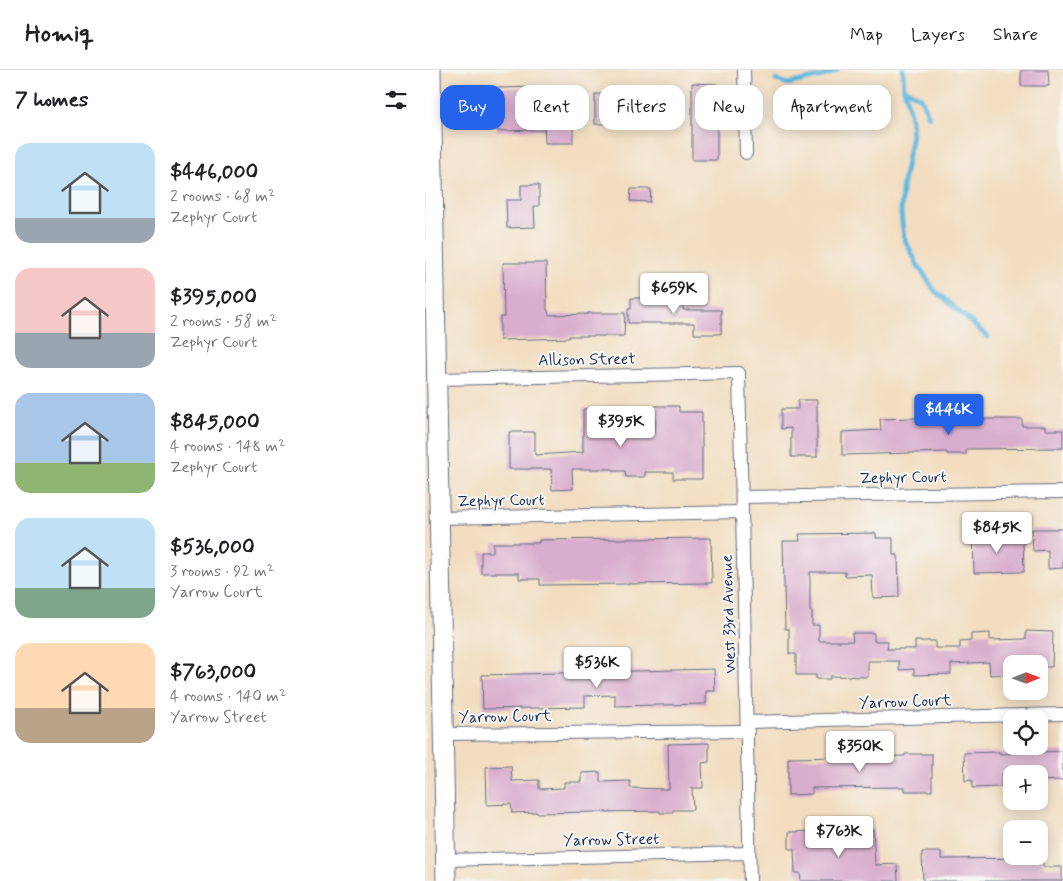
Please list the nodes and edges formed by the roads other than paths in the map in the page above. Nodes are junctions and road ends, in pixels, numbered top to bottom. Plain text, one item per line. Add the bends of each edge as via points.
1 (431, 70) edge
2 (744, 70) edge
3 (746, 153) dead end
4 (739, 374) joint
5 (436, 379) junction
6 (1063, 492) edge
7 (743, 497) junction
8 (742, 512) junction
9 (439, 518) junction
10 (1063, 714) edge
11 (748, 727) junction
12 (443, 734) junction
13 (749, 853) junction
14 (445, 860) junction
15 (446, 881) edge
16 (750, 881) edge

1 - 5 street
2 - 3 street
4 - 5 street, Allison Street
4 - 7 street, West 33rd Avenue
5 - 9 street
6 - 7 street, Zephyr Court
7 - 8 street, West 33rd Avenue
8 - 9 street, Zephyr Court
8 - 11 street, West 33rd Avenue
9 - 12 street
10 - 11 street, Yarrow Court
11 - 12 street, Yarrow Court
11 - 13 street, West 33rd Avenue
12 - 14 street
13 - 14 street, Yarrow Street
13 - 16 street
14 - 15 street

